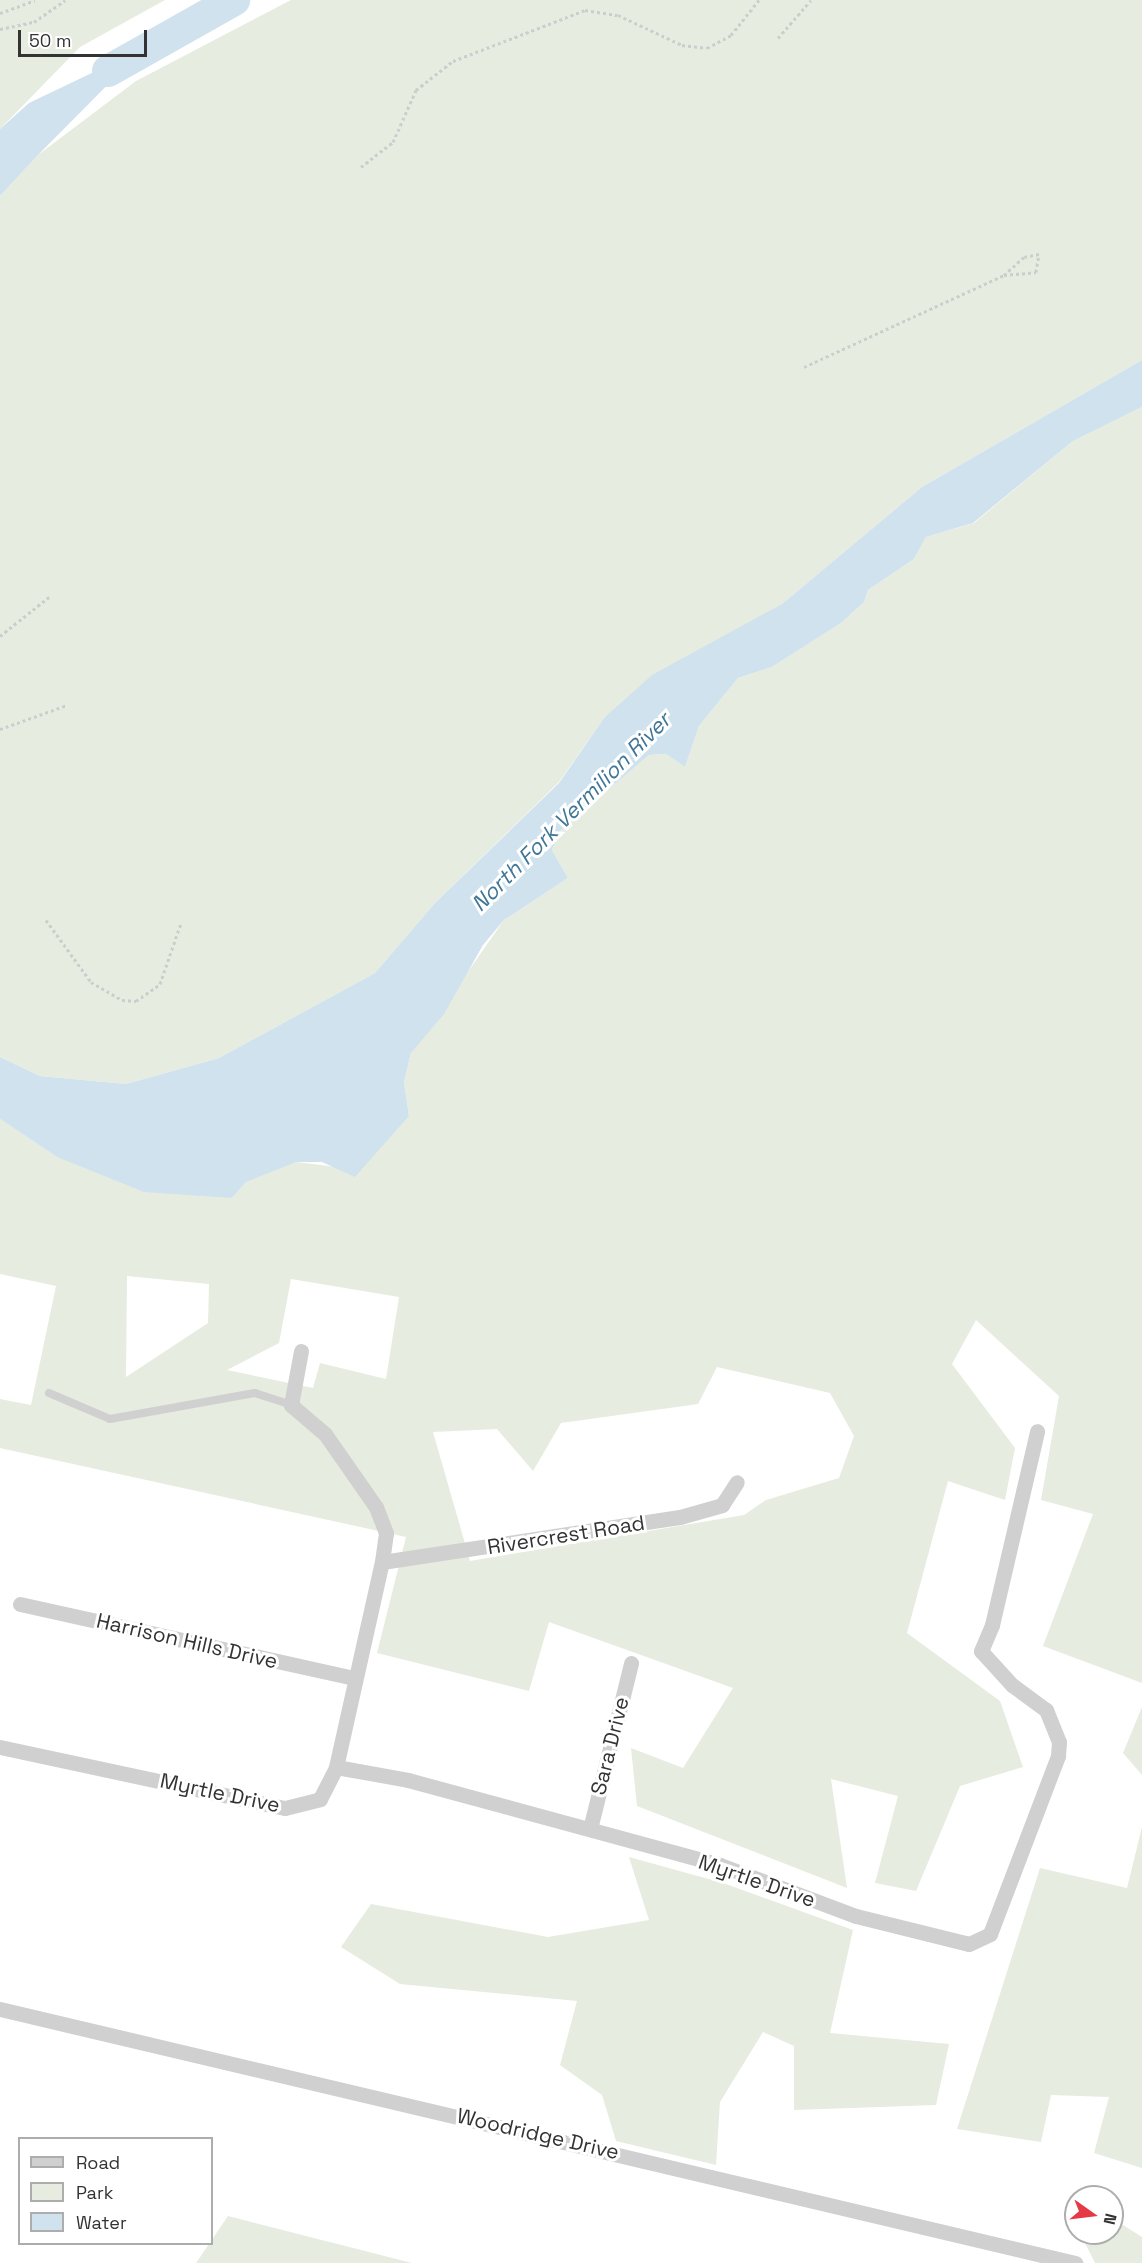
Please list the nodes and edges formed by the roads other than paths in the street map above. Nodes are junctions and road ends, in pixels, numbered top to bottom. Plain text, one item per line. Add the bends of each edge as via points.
1 (301, 1351) dead end
2 (49, 1393) dead end
3 (291, 1405) junction
4 (1037, 1431) dead end
5 (737, 1482) dead end
6 (382, 1562) junction
7 (20, 1604) dead end
8 (631, 1663) dead end
9 (354, 1678) junction
10 (0, 1747) edge
11 (336, 1767) junction
12 (590, 1829) junction
13 (0, 2008) edge
14 (1075, 2263) edge

1 - 3 street
2 - 3 lane via 110,1419 255,1393
3 - 6 street via 325,1434 376,1507 386,1533
4 - 12 street, Myrtle Drive via 992,1625 981,1650 1012,1685 1046,1710 1059,1742 1058,1756 990,1934 969,1944 856,1916 720,1865
5 - 6 street, Rivercrest Road via 722,1505 680,1517
6 - 9 street
7 - 9 street, Harrison Hills Drive
8 - 12 street, Sara Drive
9 - 11 street
10 - 11 street, Myrtle Drive via 285,1808 320,1799
11 - 12 street, Myrtle Drive via 408,1780
13 - 14 street, Woodridge Drive

